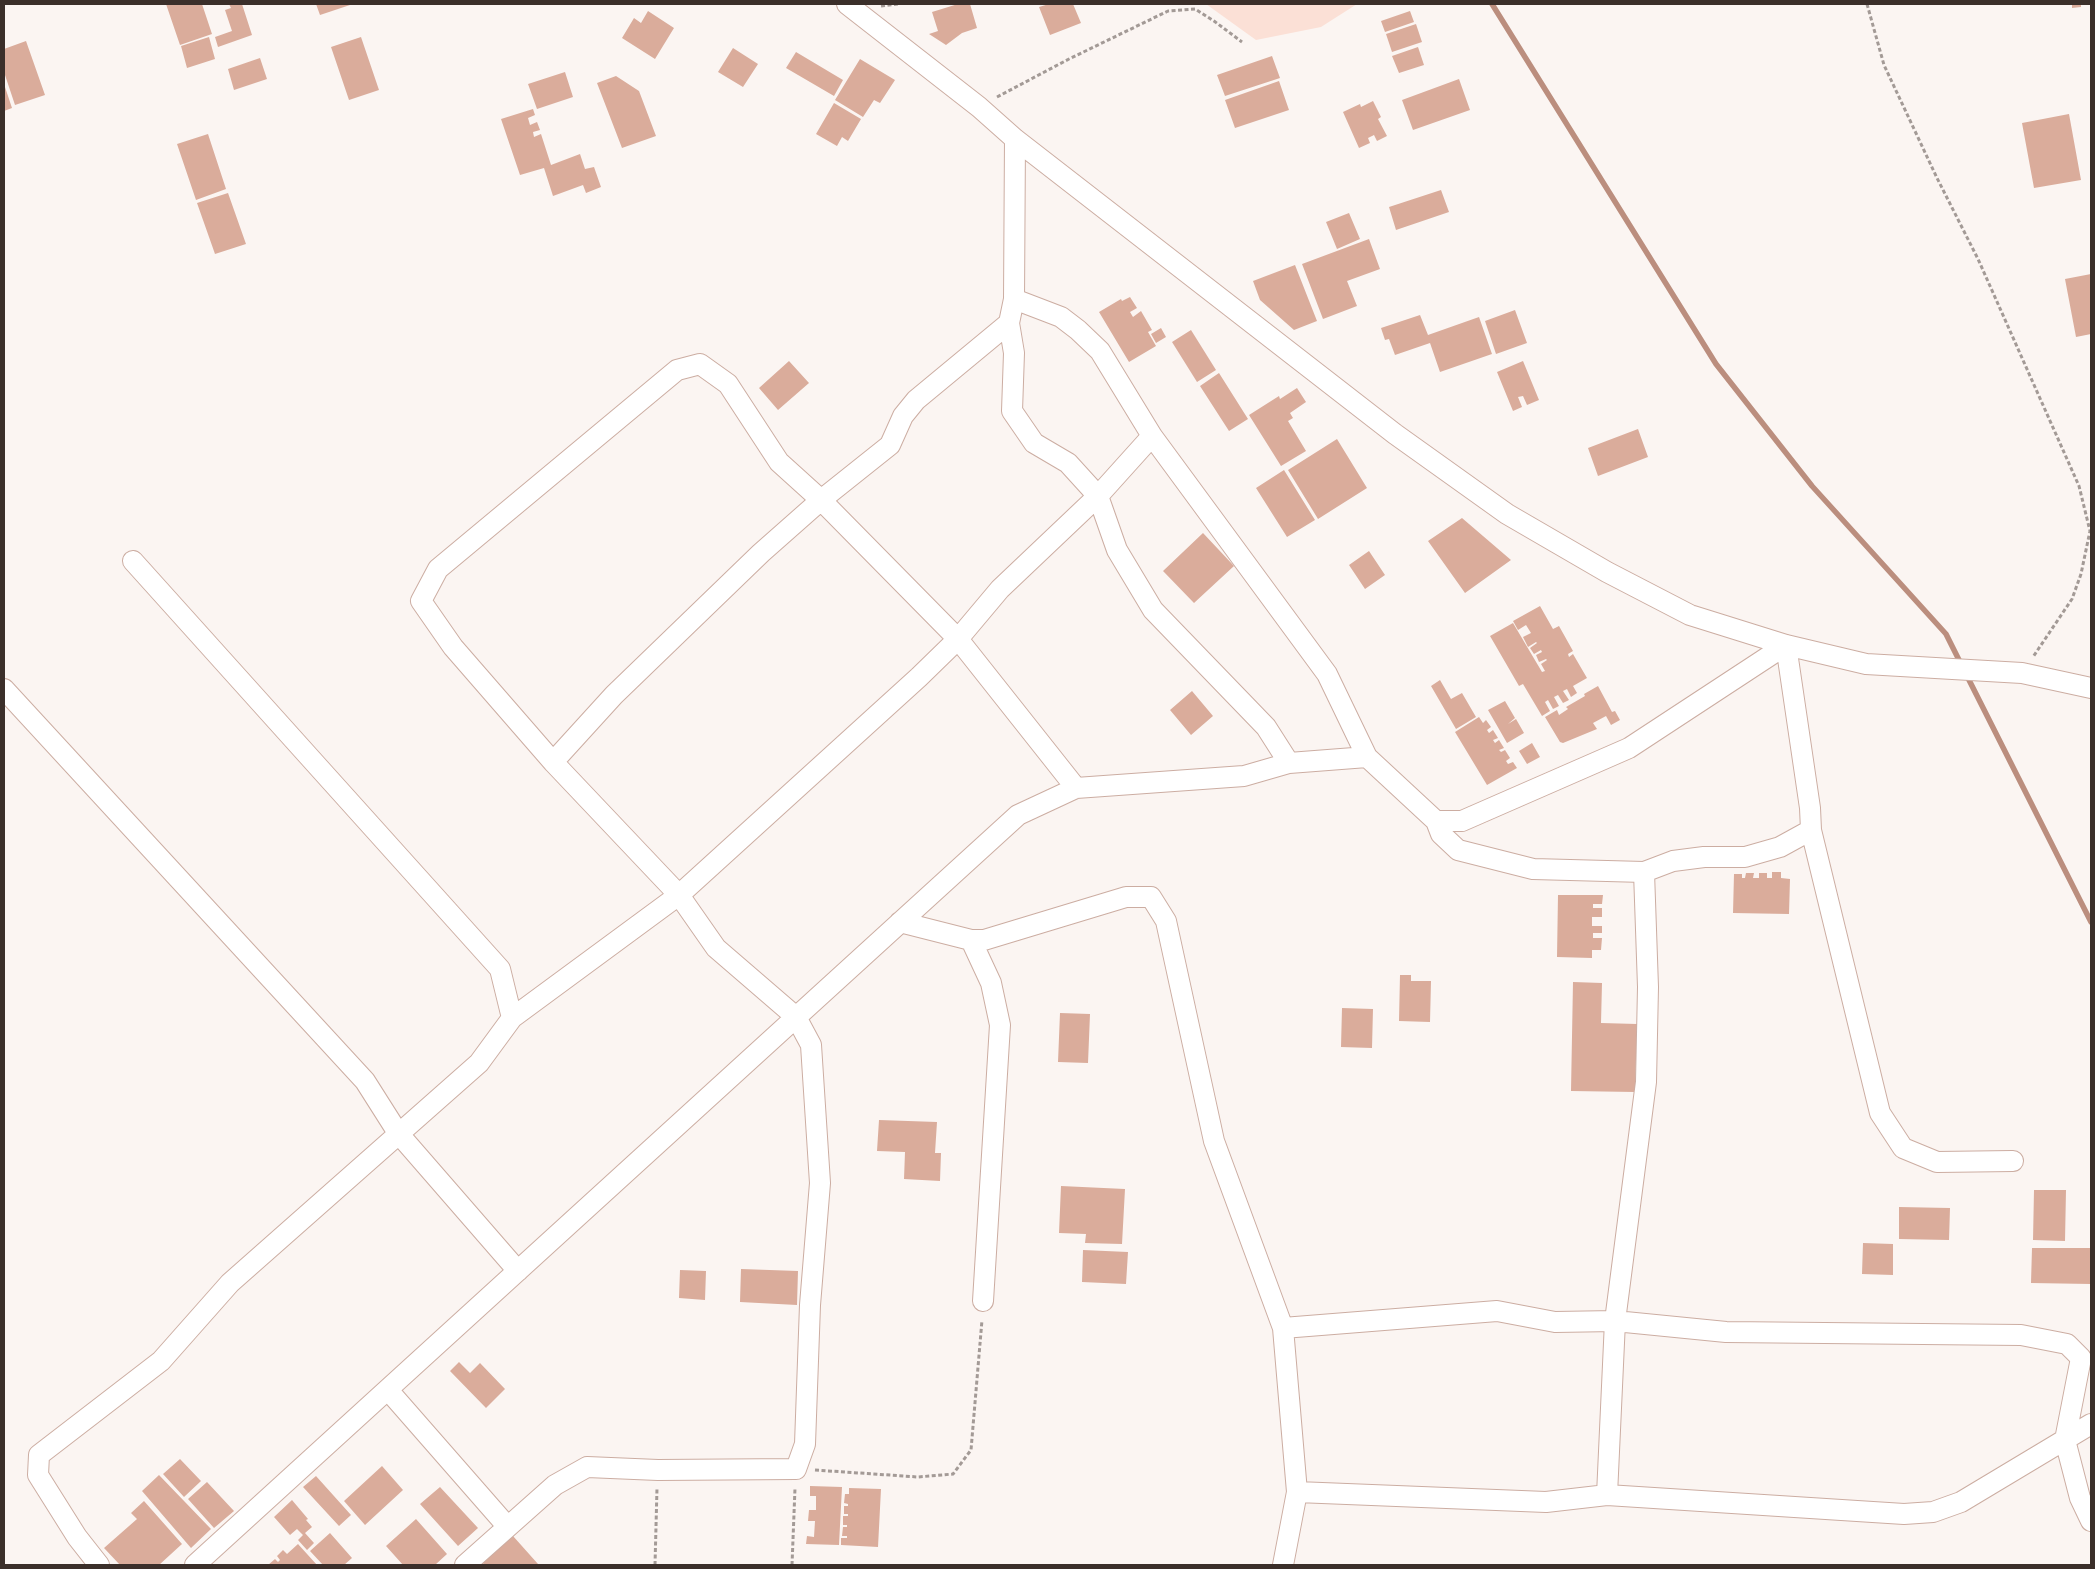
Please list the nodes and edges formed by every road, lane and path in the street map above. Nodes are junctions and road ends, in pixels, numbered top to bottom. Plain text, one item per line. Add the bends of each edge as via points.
1 (847, 4) edge
2 (1867, 4) edge
3 (1242, 42) dead end
4 (979, 107) junction
5 (1015, 139) junction
6 (1014, 299) junction
7 (1009, 323) junction
8 (1152, 436) junction
9 (1098, 496) junction
10 (821, 500) junction
11 (134, 561) dead end
12 (958, 639) junction
13 (1786, 645) junction
14 (2022, 673) junction
15 (2091, 688) edge
16 (4, 689) edge
17 (1367, 757) junction
18 (553, 762) junction
19 (1289, 763) junction
20 (1076, 788) junction
21 (1436, 821) junction
22 (1811, 830) junction
23 (1644, 872) junction
24 (679, 895) junction
25 (900, 922) junction
26 (971, 940) junction
27 (796, 1017) junction
28 (512, 1018) junction
29 (398, 1133) junction
30 (2013, 1161) dead end
31 (518, 1271) junction
32 (983, 1302) joint
33 (1615, 1321) junction
34 (1283, 1328) junction
35 (388, 1390) junction
36 (2091, 1424) edge
37 (2065, 1440) junction
38 (796, 1469) junction
39 (658, 1470) junction
40 (1297, 1492) junction
41 (1607, 1495) junction
42 (2091, 1522) edge
43 (507, 1526) junction
44 (98, 1565) edge
45 (195, 1565) edge
46 (465, 1565) edge
47 (655, 1565) edge
48 (792, 1565) edge
49 (1283, 1565) edge

1 - 4 street
2 - 14 path via 1884,65 1978,259 2079,486 2090,531 2082,574 2072,599
3 - 4 path via 1195,9 1168,11
4 - 5 street
5 - 6 street
5 - 13 street via 1395,434 1507,514 1690,615
6 - 7 street
6 - 8 street via 1061,318 1084,335 1100,351
7 - 9 street via 1014,353 1012,411 1034,442 1068,463
7 - 10 street via 916,400 903,416 890,445
8 - 9 street
8 - 17 street via 1327,674
9 - 12 street via 1000,589
9 - 19 street via 1117,550 1153,610 1266,727
10 - 12 street
10 - 18 street via 761,553 614,695
10 - 18 street via 779,462 728,384 700,364 677,370 438,569 421,601 452,647
11 - 28 street via 500,969
12 - 20 street
12 - 24 street
13 - 14 street via 1866,664
13 - 21 street via 1629,748 1462,821
13 - 22 street
14 - 15 street
16 - 29 street via 364,1081
17 - 19 street
17 - 21 street
18 - 24 street
19 - 20 street via 1244,776
20 - 25 street via 1018,815
21 - 23 street via 1441,834 1458,850 1533,870
22 - 23 street via 1780,846 1745,857 1673,861
22 - 30 street via 1880,1113 1902,1148 1937,1162
23 - 33 street via 1648,987 1646,1082
24 - 27 street via 716,948
24 - 28 street
25 - 26 street
25 - 27 street
26 - 32 street via 991,983 1000,1025
26 - 34 street via 984,940 1126,897 1151,897 1166,921 1214,1141
27 - 31 street
27 - 38 street via 811,1045 820,1183 810,1305 805,1444
28 - 29 street via 479,1063
29 - 31 street
29 - 44 street via 230,1283 161,1361 39,1455 38,1475 76,1537
31 - 35 street
32 - 38 path via 971,1450 953,1474 918,1477
33 - 34 street via 1554,1322 1497,1311
33 - 37 street via 1726,1332 2020,1335 2068,1344 2081,1358
33 - 41 street
34 - 40 street
35 - 43 street
35 - 45 street
36 - 37 street
37 - 41 street via 1961,1502 1934,1512 1904,1514
37 - 42 street via 2080,1498
38 - 39 street
38 - 48 path
39 - 43 street via 587,1467 555,1485
39 - 47 path
40 - 41 street via 1546,1502
40 - 49 street
43 - 46 street

